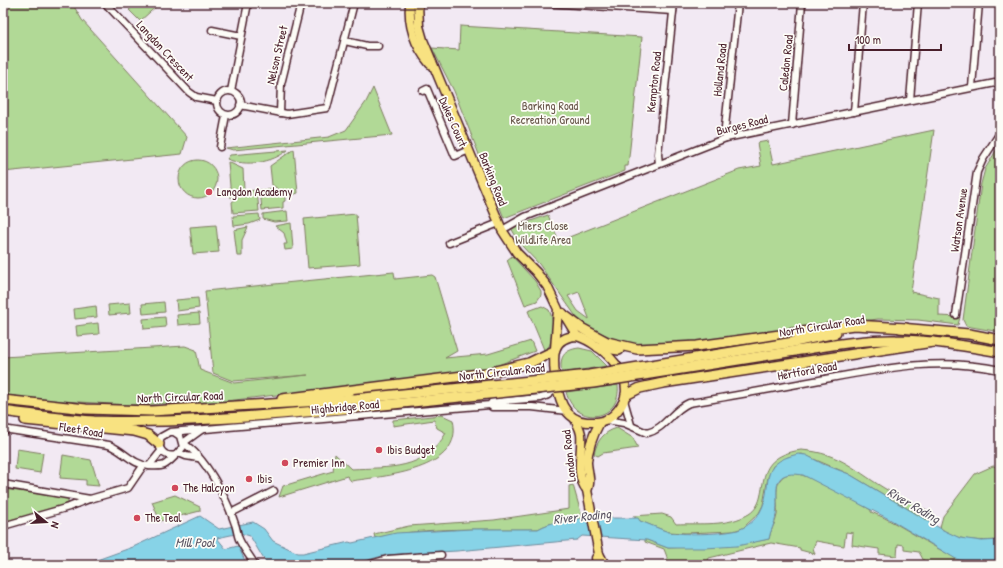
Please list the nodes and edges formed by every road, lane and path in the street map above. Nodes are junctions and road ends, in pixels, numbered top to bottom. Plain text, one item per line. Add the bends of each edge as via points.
1 (105, 3) edge
2 (248, 3) edge
3 (301, 3) edge
4 (354, 3) edge
5 (410, 3) edge
6 (418, 3) edge
7 (545, 3) edge
8 (674, 3) edge
9 (738, 3) edge
10 (802, 3) edge
11 (862, 3) edge
12 (918, 3) edge
13 (979, 3) edge
14 (673, 12) junction
15 (212, 30) dead end
16 (241, 36) junction
17 (344, 41) junction
18 (378, 46) dead end
19 (434, 69) junction
20 (1000, 82) edge
21 (972, 88) junction
22 (231, 91) junction
23 (423, 91) dead end
24 (910, 100) junction
25 (217, 101) junction
26 (240, 105) junction
27 (854, 112) junction
28 (280, 113) junction
29 (226, 114) junction
30 (792, 125) junction
31 (1000, 133) edge
32 (726, 138) junction
33 (220, 147) dead end
34 (469, 150) junction
35 (659, 164) junction
36 (501, 226) junction
37 (449, 243) dead end
38 (561, 312) junction
39 (956, 315) dead end
40 (906, 328) junction
41 (577, 336) junction
42 (1000, 340) edge
43 (933, 342) junction
44 (598, 347) junction
45 (795, 347) junction
46 (632, 349) junction
47 (555, 350) junction
48 (1000, 352) edge
49 (1000, 370) edge
50 (557, 388) junction
51 (625, 398) junction
52 (3, 400) edge
53 (354, 404) junction
54 (490, 405) junction
55 (211, 409) junction
56 (3, 411) edge
57 (567, 411) junction
58 (3, 417) edge
59 (575, 419) junction
60 (603, 421) junction
61 (630, 425) junction
62 (3, 429) edge
63 (201, 430) junction
64 (174, 432) junction
65 (183, 443) junction
66 (160, 447) junction
67 (177, 454) junction
68 (198, 458) junction
69 (146, 466) junction
70 (3, 484) edge
71 (587, 490) junction
72 (274, 491) dead end
73 (76, 496) junction
74 (90, 499) junction
75 (77, 504) junction
76 (233, 519) junction
77 (3, 526) edge
78 (599, 554) junction
79 (441, 555) dead end
80 (255, 565) edge
81 (369, 565) edge
82 (597, 565) edge
83 (605, 565) edge

1 - 25 street, Langdon Crescent via 189,92 196,97
2 - 16 street
3 - 28 street, Nelson Street via 280,84
4 - 17 street
5 - 19 main road, Barking Road via 411,27 416,43
6 - 19 main road, Barking Road via 420,26
7 - 14 street
8 - 14 street, Kempton Road
9 - 32 street, Holland Road
10 - 30 street, Caledon Road
11 - 27 street
12 - 24 street
13 - 21 street
14 - 35 street, Kempton Road
15 - 16 street
16 - 22 street
17 - 18 street
17 - 28 street via 327,108
19 - 34 main road, Barking Road
20 - 21 street, Burges Road
21 - 24 street, Burges Road
22 - 25 street via 222,93
22 - 26 street via 239,98
23 - 34 street, Dukes Court via 427,89 455,156
24 - 27 street, Burges Road
25 - 29 street via 218,108
26 - 28 street
26 - 29 street via 234,114
27 - 30 street, Burges Road
29 - 33 street
30 - 32 street, Burges Road
31 - 39 street, Watson Avenue via 983,159 978,172
32 - 35 street, Burges Road
34 - 36 main road, Barking Road
35 - 36 street, Burges Road
36 - 37 street
36 - 38 main road, Barking Road via 517,253 547,286
38 - 41 main road, Barking Road
38 - 46 highway via 593,335
38 - 47 main road, Barking Road
40 - 42 highway, North Circular Road via 969,334
40 - 45 highway, North Circular Road via 842,332
40 - 46 highway via 854,326 697,346
41 - 44 main road
41 - 47 main road via 562,341
43 - 45 highway, North Circular Road via 895,340
43 - 48 highway, North Circular Road
43 - 51 highway via 663,383 640,388
44 - 46 highway via 627,351
44 - 51 main road via 625,378
45 - 53 highway, North Circular Road, bridge
47 - 50 main road via 553,360
47 - 55 highway via 536,361 486,373
49 - 61 street, Hertford Road via 956,363 898,366 690,403 678,408 658,429 647,433
50 - 54 street, Highbridge Road via 541,398 492,402
50 - 57 main road
51 - 60 main road via 615,413
51 - 61 street
52 - 55 highway, North Circular Road via 93,410
53 - 55 highway, North Circular Road
53 - 56 highway, North Circular Road via 240,418 162,421 72,419
54 - 57 street, Highbridge Road
54 - 63 street, Highbridge Road
57 - 59 main road
58 - 66 highway via 134,432 148,435
59 - 60 main road via 584,422
59 - 71 main road, London Road via 581,436 579,462 582,480
60 - 61 street, Hertford Road
60 - 71 main road, London Road via 592,437 588,453
62 - 69 street, Fleet Road via 109,445 119,449 133,461
63 - 64 street, Highbridge Road
63 - 65 street
64 - 65 street via 180,436
64 - 66 street via 164,434
65 - 67 street
65 - 68 street via 196,453
66 - 67 street via 168,455
66 - 69 street
67 - 68 street
67 - 69 street via 161,467
68 - 76 street via 210,471
69 - 74 street via 128,488
70 - 73 street
71 - 78 main road, London Road
72 - 76 street
73 - 74 street
73 - 75 street
74 - 75 street
75 - 77 street
76 - 80 street via 238,535
78 - 82 main road, London Road via 596,558
78 - 83 main road, London Road
79 - 81 street via 388,559

